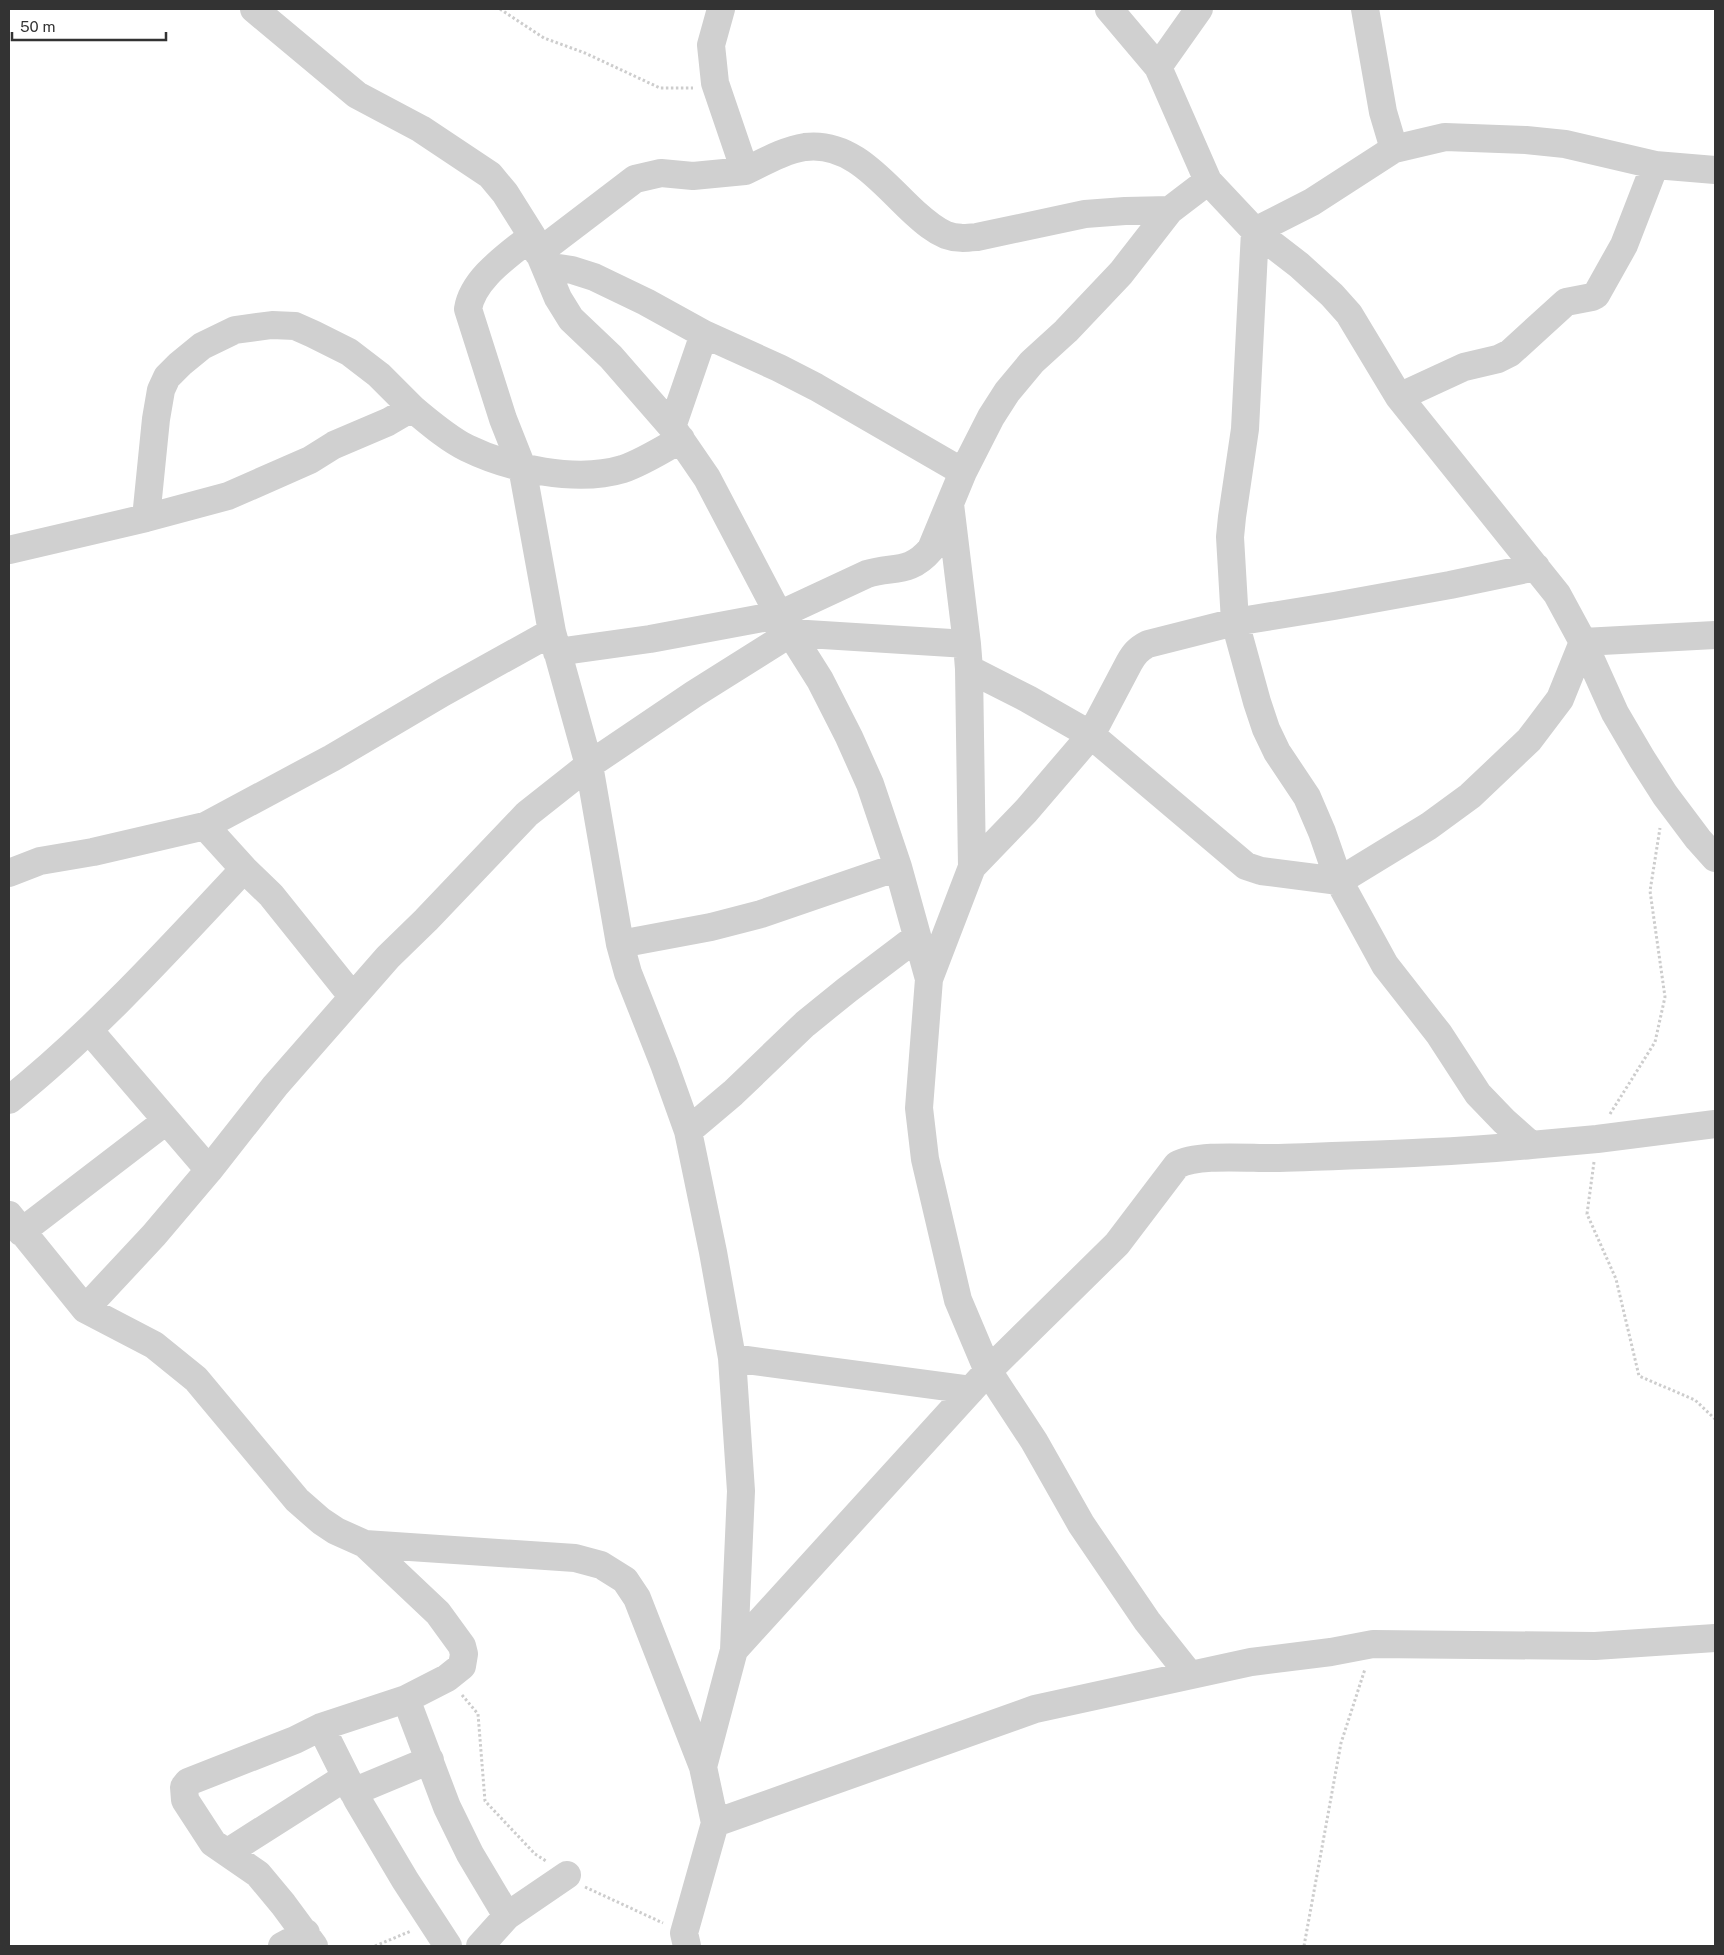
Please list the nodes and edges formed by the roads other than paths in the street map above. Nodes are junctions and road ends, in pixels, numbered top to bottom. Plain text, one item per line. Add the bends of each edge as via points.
1 (254, 9) edge
2 (721, 9) edge
3 (1109, 9) edge
4 (1199, 9) edge
5 (1365, 9) edge
6 (1158, 68) junction
7 (1394, 149) junction
8 (1655, 165) junction
9 (1715, 170) edge
10 (745, 171) junction
11 (1208, 181) junction
12 (1170, 210) junction
13 (1255, 232) junction
14 (538, 252) junction
15 (704, 334) junction
16 (1399, 397) junction
17 (412, 408) junction
18 (676, 433) junction
19 (522, 467) junction
20 (963, 472) junction
21 (950, 502) junction
22 (146, 518) junction
23 (9, 550) edge
24 (1536, 567) junction
25 (1235, 622) junction
26 (785, 624) junction
27 (1715, 635) edge
28 (555, 642) junction
29 (1582, 642) junction
30 (968, 657) junction
31 (1091, 735) junction
32 (589, 765) junction
33 (205, 826) junction
34 (1715, 858) edge
35 (972, 867) junction
36 (898, 868) junction
37 (244, 869) junction
38 (9, 873) edge
39 (1339, 882) junction
40 (917, 937) junction
41 (620, 944) junction
42 (929, 979) junction
43 (352, 996) junction
44 (89, 1030) junction
45 (9, 1100) edge
46 (166, 1121) junction
47 (1715, 1124) edge
48 (688, 1131) junction
49 (1531, 1145) junction
50 (209, 1170) junction
51 (15, 1224) edge
52 (85, 1309) junction
53 (732, 1358) junction
54 (980, 1380) junction
55 (365, 1544) junction
56 (1715, 1638) edge
57 (734, 1650) junction
58 (1189, 1674) junction
59 (406, 1698) junction
60 (321, 1727) junction
61 (430, 1760) junction
62 (703, 1767) junction
63 (349, 1785) junction
64 (715, 1824) junction
65 (228, 1852) junction
66 (567, 1875) road end
67 (507, 1916) junction
68 (310, 1940) edge
69 (686, 1940) edge
70 (282, 1946) edge
71 (448, 1946) edge
72 (480, 1946) edge

1 - 14 street via 357,95 490,175 505,193
2 - 10 street via 711,44 716,82
3 - 6 street
4 - 6 street
5 - 7 street via 1383,112
6 - 11 street
7 - 8 street via 1445,137 1526,140 1565,144
7 - 13 street via 1312,202
8 - 9 street
8 - 16 street via 1624,245 1596,295 1566,302 1510,353 1464,368
10 - 12 street via 805,148 824,147 841,151 861,162 931,227 960,239 1085,214
10 - 14 street via 693,176 661,173 635,179
11 - 12 street
11 - 13 street
12 - 20 street via 1121,273 1032,362 1007,392
13 - 16 street via 1299,265 1349,314
13 - 25 street via 1245,429 1230,537
14 - 15 street via 646,302
14 - 18 street via 571,319 611,357
14 - 19 street via 489,273 470,298 468,309
15 - 18 street
15 - 20 street via 816,387
16 - 24 street
17 - 19 street via 466,448
17 - 22 street via 310,460 228,496
17 - 22 street via 379,375 349,352 295,326 272,325 235,330 202,346 167,377 161,390 156,419
18 - 19 street via 640,462 612,472 550,474
18 - 26 street via 707,478
19 - 28 street
20 - 21 street
21 - 26 street via 931,549 922,560 910,567 867,574
21 - 30 street
22 - 23 street
24 - 25 street
24 - 29 street via 1557,594
25 - 31 street via 1141,647 1129,663
25 - 39 street via 1266,729 1307,797
26 - 28 street via 650,639
26 - 30 street
26 - 32 street via 694,694
26 - 36 street via 820,680 849,737 870,784
27 - 29 street
28 - 32 street
28 - 33 street via 444,692 332,758
29 - 34 street via 1615,713 1665,795
29 - 39 street via 1560,698 1529,740 1470,796 1429,826
30 - 31 street via 1028,700
30 - 35 street
31 - 35 street via 1026,811
31 - 39 street via 1246,866 1260,871
32 - 41 street
32 - 43 street via 527,814
33 - 37 street
33 - 38 street via 40,861
35 - 42 street
36 - 40 street
36 - 41 street via 761,914
37 - 43 street via 271,895
37 - 44 street
39 - 49 street via 1385,965 1439,1034 1478,1094
40 - 42 street
40 - 48 street via 805,1024 734,1094
41 - 48 street
42 - 54 street via 919,1108 925,1159
43 - 50 street
44 - 45 street
44 - 46 street
46 - 50 street
46 - 51 street
47 - 49 street
48 - 53 street
49 - 54 street via 1480,1150 1184,1161 1177,1165 1117,1244
50 - 52 street
51 - 52 street
52 - 55 street via 154,1346 196,1379 297,1500 336,1531
53 - 54 street
53 - 57 street via 741,1491
54 - 57 street
54 - 58 street via 1034,1441 1081,1524 1147,1621
55 - 59 street via 438,1613 462,1646 462,1666 447,1678
55 - 62 street via 575,1558 601,1565 625,1580 636,1598
56 - 58 street via 1595,1646 1373,1644
57 - 62 street
58 - 64 street via 1035,1709
59 - 60 street
59 - 61 street
60 - 63 street
60 - 65 street via 188,1782 184,1787 185,1800 200,1825 213,1843
61 - 63 street
61 - 67 street via 470,1854
62 - 64 street
63 - 65 street
63 - 71 street
64 - 69 street
65 - 68 street via 258,1874
66 - 67 street
67 - 72 street
68 - 70 street

